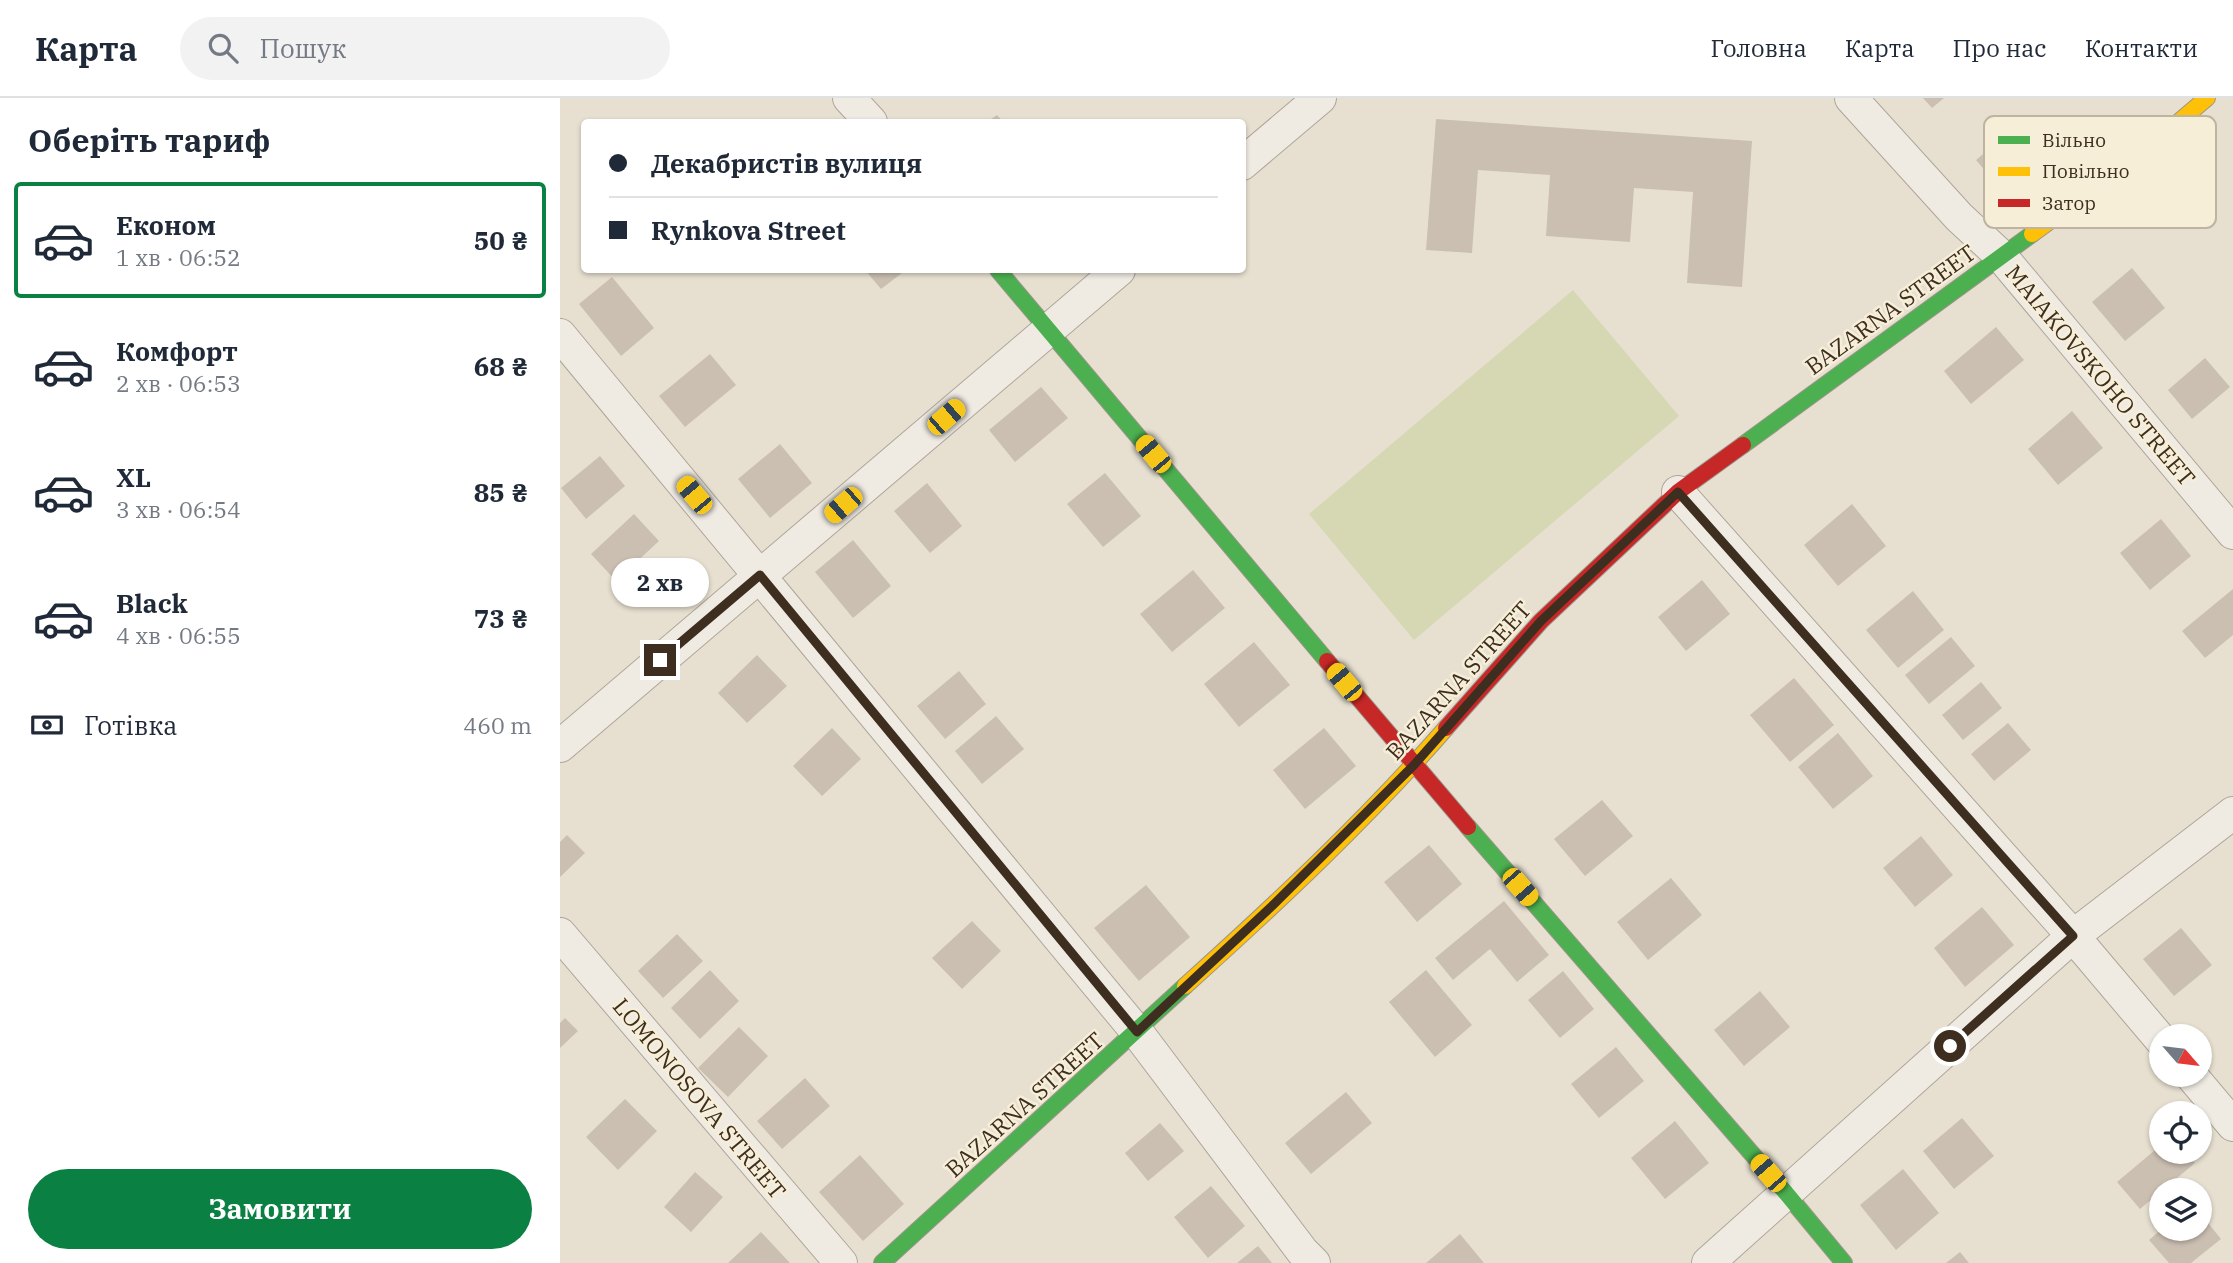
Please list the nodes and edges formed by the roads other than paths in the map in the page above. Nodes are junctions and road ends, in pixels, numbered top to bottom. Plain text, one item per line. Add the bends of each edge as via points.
1 (849, 98) edge
2 (1320, 98) edge
3 (1851, 98) edge
4 (2207, 98) edge
5 (2186, 116) edge
6 (867, 119) edge
7 (1246, 161) edge
8 (2041, 228) edge
9 (2001, 257) junction
10 (1001, 273) edge
11 (1115, 273) edge
12 (1049, 329) junction
13 (560, 335) edge
14 (1678, 492) junction
15 (2233, 533) edge
16 (760, 575) junction
17 (560, 746) edge
18 (1414, 765) junction
19 (2233, 813) edge
20 (560, 934) edge
21 (2073, 936) junction
22 (2149, 1026) edge
23 (1137, 1032) junction
24 (2201, 1087) edge
25 (2233, 1125) edge
26 (1786, 1193) junction
27 (841, 1263) edge
28 (882, 1263) edge
29 (1314, 1263) edge
30 (1708, 1263) edge
31 (1844, 1263) edge

1 - 6 street
2 - 7 street
3 - 9 street, MAIAKOVSKOHO STREET via 1958,217
4 - 5 street, BAZARNA STREET
8 - 9 street, BAZARNA STREET
9 - 14 street, BAZARNA STREET
9 - 15 street, MAIAKOVSKOHO STREET
10 - 12 street
11 - 12 street
12 - 16 street
12 - 18 street
13 - 16 street
14 - 18 street, BAZARNA STREET via 1541,621
14 - 21 street
16 - 17 street
16 - 23 street
18 - 23 street, BAZARNA STREET
18 - 26 street
19 - 21 street
20 - 27 street, LOMONOSOVA STREET
21 - 22 street
21 - 26 street
23 - 28 street, BAZARNA STREET
23 - 29 street
24 - 25 street
26 - 30 street
26 - 31 street

